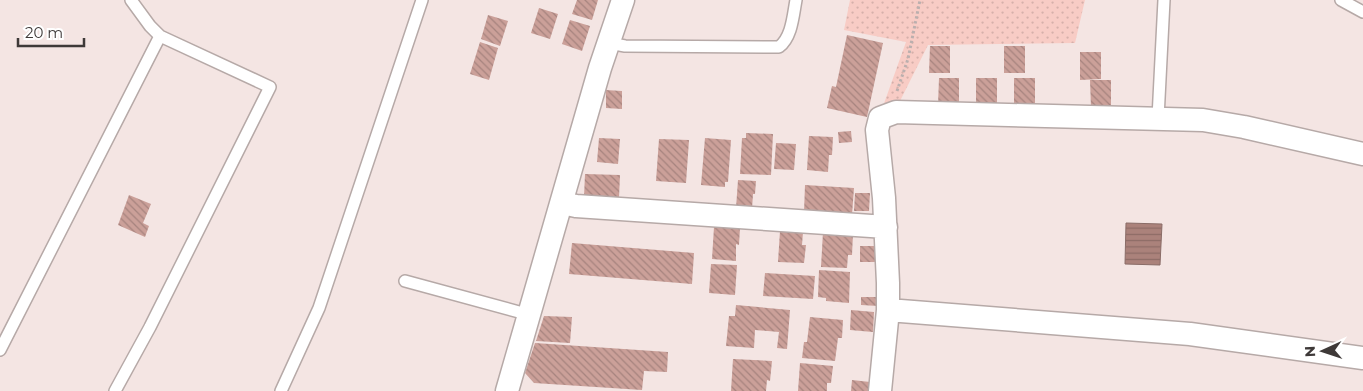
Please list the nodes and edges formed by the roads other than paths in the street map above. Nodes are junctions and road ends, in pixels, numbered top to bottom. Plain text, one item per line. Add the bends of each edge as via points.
1 (131, 0) edge
2 (422, 0) edge
3 (623, 0) edge
4 (796, 0) edge
5 (1164, 0) edge
6 (1341, 0) edge
7 (1363, 12) edge
8 (160, 36) junction
9 (609, 43) junction
10 (1158, 118) junction
11 (1363, 154) edge
12 (562, 203) junction
13 (886, 227) junction
14 (406, 281) dead end
15 (888, 310) junction
16 (530, 315) junction
17 (0, 350) edge
18 (1363, 358) edge
19 (114, 391) edge
20 (280, 391) edge
21 (507, 391) edge
22 (880, 391) edge

1 - 8 lane
2 - 20 lane via 320,308
3 - 9 street
4 - 9 lane via 788,36 779,47 625,46
5 - 10 lane
6 - 7 lane
8 - 17 lane
8 - 19 lane via 270,87 150,327
9 - 12 street
10 - 11 street via 1203,120 1244,127
10 - 13 street via 896,112 880,118 877,130
12 - 13 street
12 - 16 street
13 - 15 street
14 - 16 lane
15 - 18 street via 1190,334
15 - 22 street
16 - 21 street

